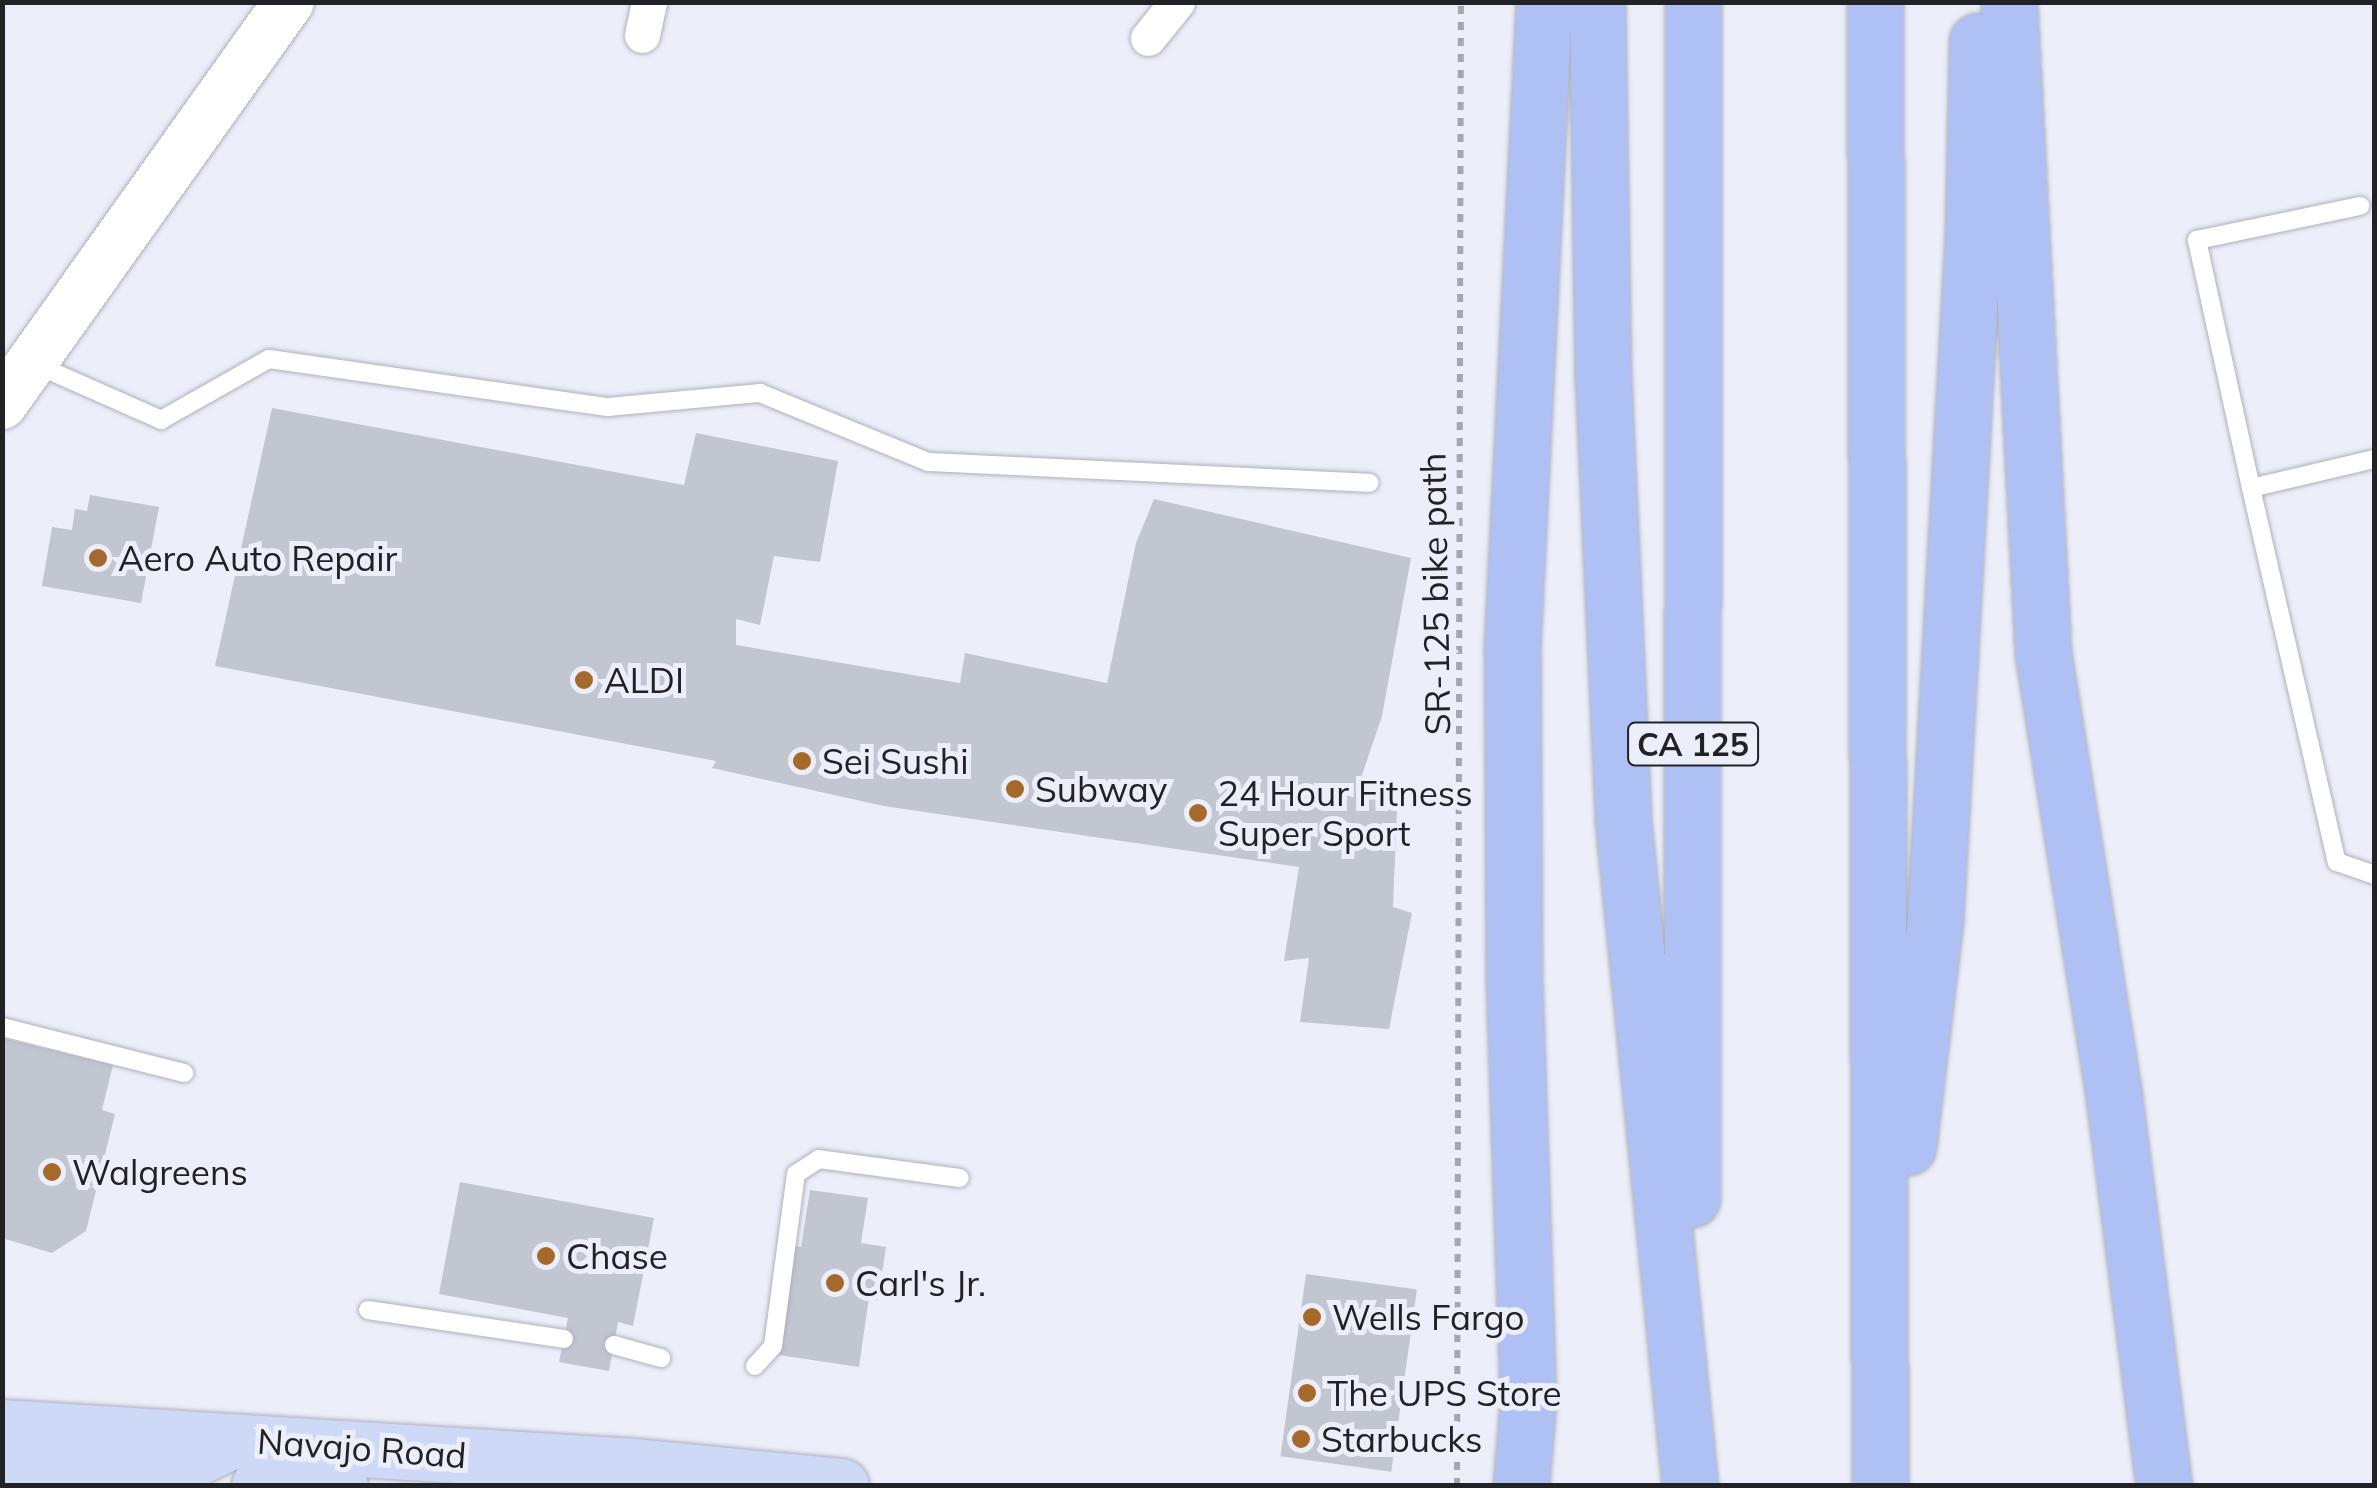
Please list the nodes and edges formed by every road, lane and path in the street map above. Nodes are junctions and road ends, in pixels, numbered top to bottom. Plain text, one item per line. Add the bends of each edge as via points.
1 (289, 2) edge
2 (1177, 2) edge
3 (1461, 2) edge
4 (1544, 2) edge
5 (1596, 2) edge
6 (1693, 2) edge
7 (1875, 2) edge
8 (1978, 2) edge
9 (2010, 2) edge
10 (1148, 38) dead end
11 (2360, 206) dead end
12 (32, 363) junction
13 (2, 404) edge
14 (2374, 460) edge
15 (1370, 483) dead end
16 (2250, 488) junction
17 (2374, 875) edge
18 (2, 1027) edge
19 (184, 1073) dead end
20 (960, 1178) dead end
21 (368, 1310) dead end
22 (564, 1339) dead end
23 (614, 1345) dead end
24 (661, 1358) dead end
25 (755, 1366) dead end
26 (1880, 1378) junction
27 (2, 1427) edge
28 (246, 1463) edge
29 (634, 1466) junction
30 (2, 1474) edge
31 (348, 1486) edge
32 (559, 1486) edge
33 (840, 1486) edge
34 (1457, 1486) edge
35 (1521, 1486) edge
36 (1691, 1486) edge
37 (1880, 1486) edge
38 (2164, 1486) edge

1 - 12 main road
2 - 10 street
3 - 34 path, SR-125 bike path
4 - 35 highway via 1512,649 1514,983 1528,1400
5 - 36 highway via 1603,376 1623,820
6 - 36 highway, CA 125
7 - 26 highway
8 - 26 highway via 1974,234 1936,921
9 - 38 highway via 2042,654 2114,1097
11 - 16 lane via 2198,240
12 - 13 main road
12 - 15 lane via 161,420 270,359 608,407 760,392 928,462
14 - 16 lane
16 - 17 lane via 2338,862
18 - 19 lane
20 - 25 lane via 819,1159 796,1174 773,1346
21 - 22 lane
23 - 24 lane
26 - 37 highway
27 - 28 main road, Navajo Road
28 - 29 main road, Navajo Road
28 - 30 main road via 152,1480
28 - 31 main road via 267,1479
29 - 32 main road
29 - 33 main road, Navajo Road

